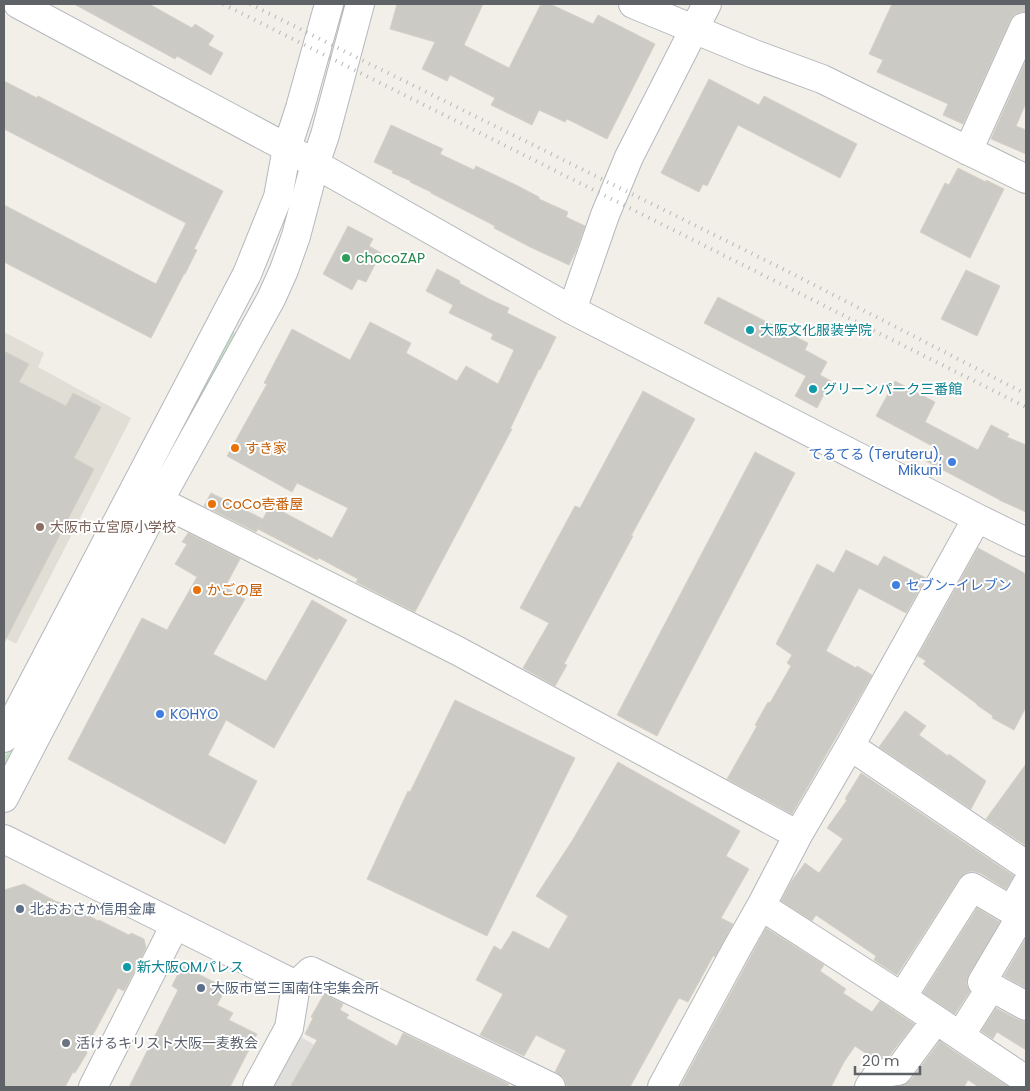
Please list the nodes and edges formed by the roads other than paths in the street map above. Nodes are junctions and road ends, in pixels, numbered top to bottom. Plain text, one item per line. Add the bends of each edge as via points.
1 (18, 4) edge
2 (329, 4) edge
3 (360, 4) edge
4 (633, 4) edge
5 (707, 4) edge
6 (1024, 27) dead end
7 (694, 30) junction
8 (287, 148) junction
9 (968, 150) junction
10 (315, 164) junction
11 (1026, 179) edge
12 (572, 310) junction
13 (159, 501) junction
14 (977, 518) junction
15 (1026, 542) edge
16 (4, 738) edge
17 (850, 746) junction
18 (4, 798) edge
19 (798, 835) junction
20 (4, 839) edge
21 (1026, 866) edge
22 (1026, 885) edge
23 (761, 906) junction
24 (1012, 910) junction
25 (175, 925) junction
26 (296, 985) junction
27 (991, 987) junction
28 (902, 997) junction
29 (1026, 1006) edge
30 (936, 1020) junction
31 (960, 1036) junction
32 (1026, 1080) edge
33 (93, 1087) edge
34 (257, 1087) edge
35 (551, 1087) edge
36 (662, 1087) edge
37 (869, 1087) edge

1 - 8 street
2 - 8 street
3 - 10 street
4 - 7 street
5 - 7 street
6 - 9 street
7 - 9 street via 822,79
7 - 12 street via 629,157
8 - 10 street
8 - 16 street via 278,197 247,274
9 - 11 street
10 - 12 street
10 - 13 street via 284,270
12 - 14 street
13 - 18 street
13 - 19 street via 458,651
14 - 15 street
14 - 17 street
17 - 19 street
17 - 21 street
19 - 23 street
20 - 25 street
22 - 24 street
23 - 28 street
23 - 36 street
24 - 27 street via 1021,916 982,982
24 - 28 street via 972,887
25 - 26 street
25 - 33 street
26 - 34 street via 289,1028
26 - 35 street via 311,971
27 - 29 street
27 - 31 street
28 - 30 street
30 - 31 street
30 - 37 street via 898,1071 878,1074
31 - 32 street

